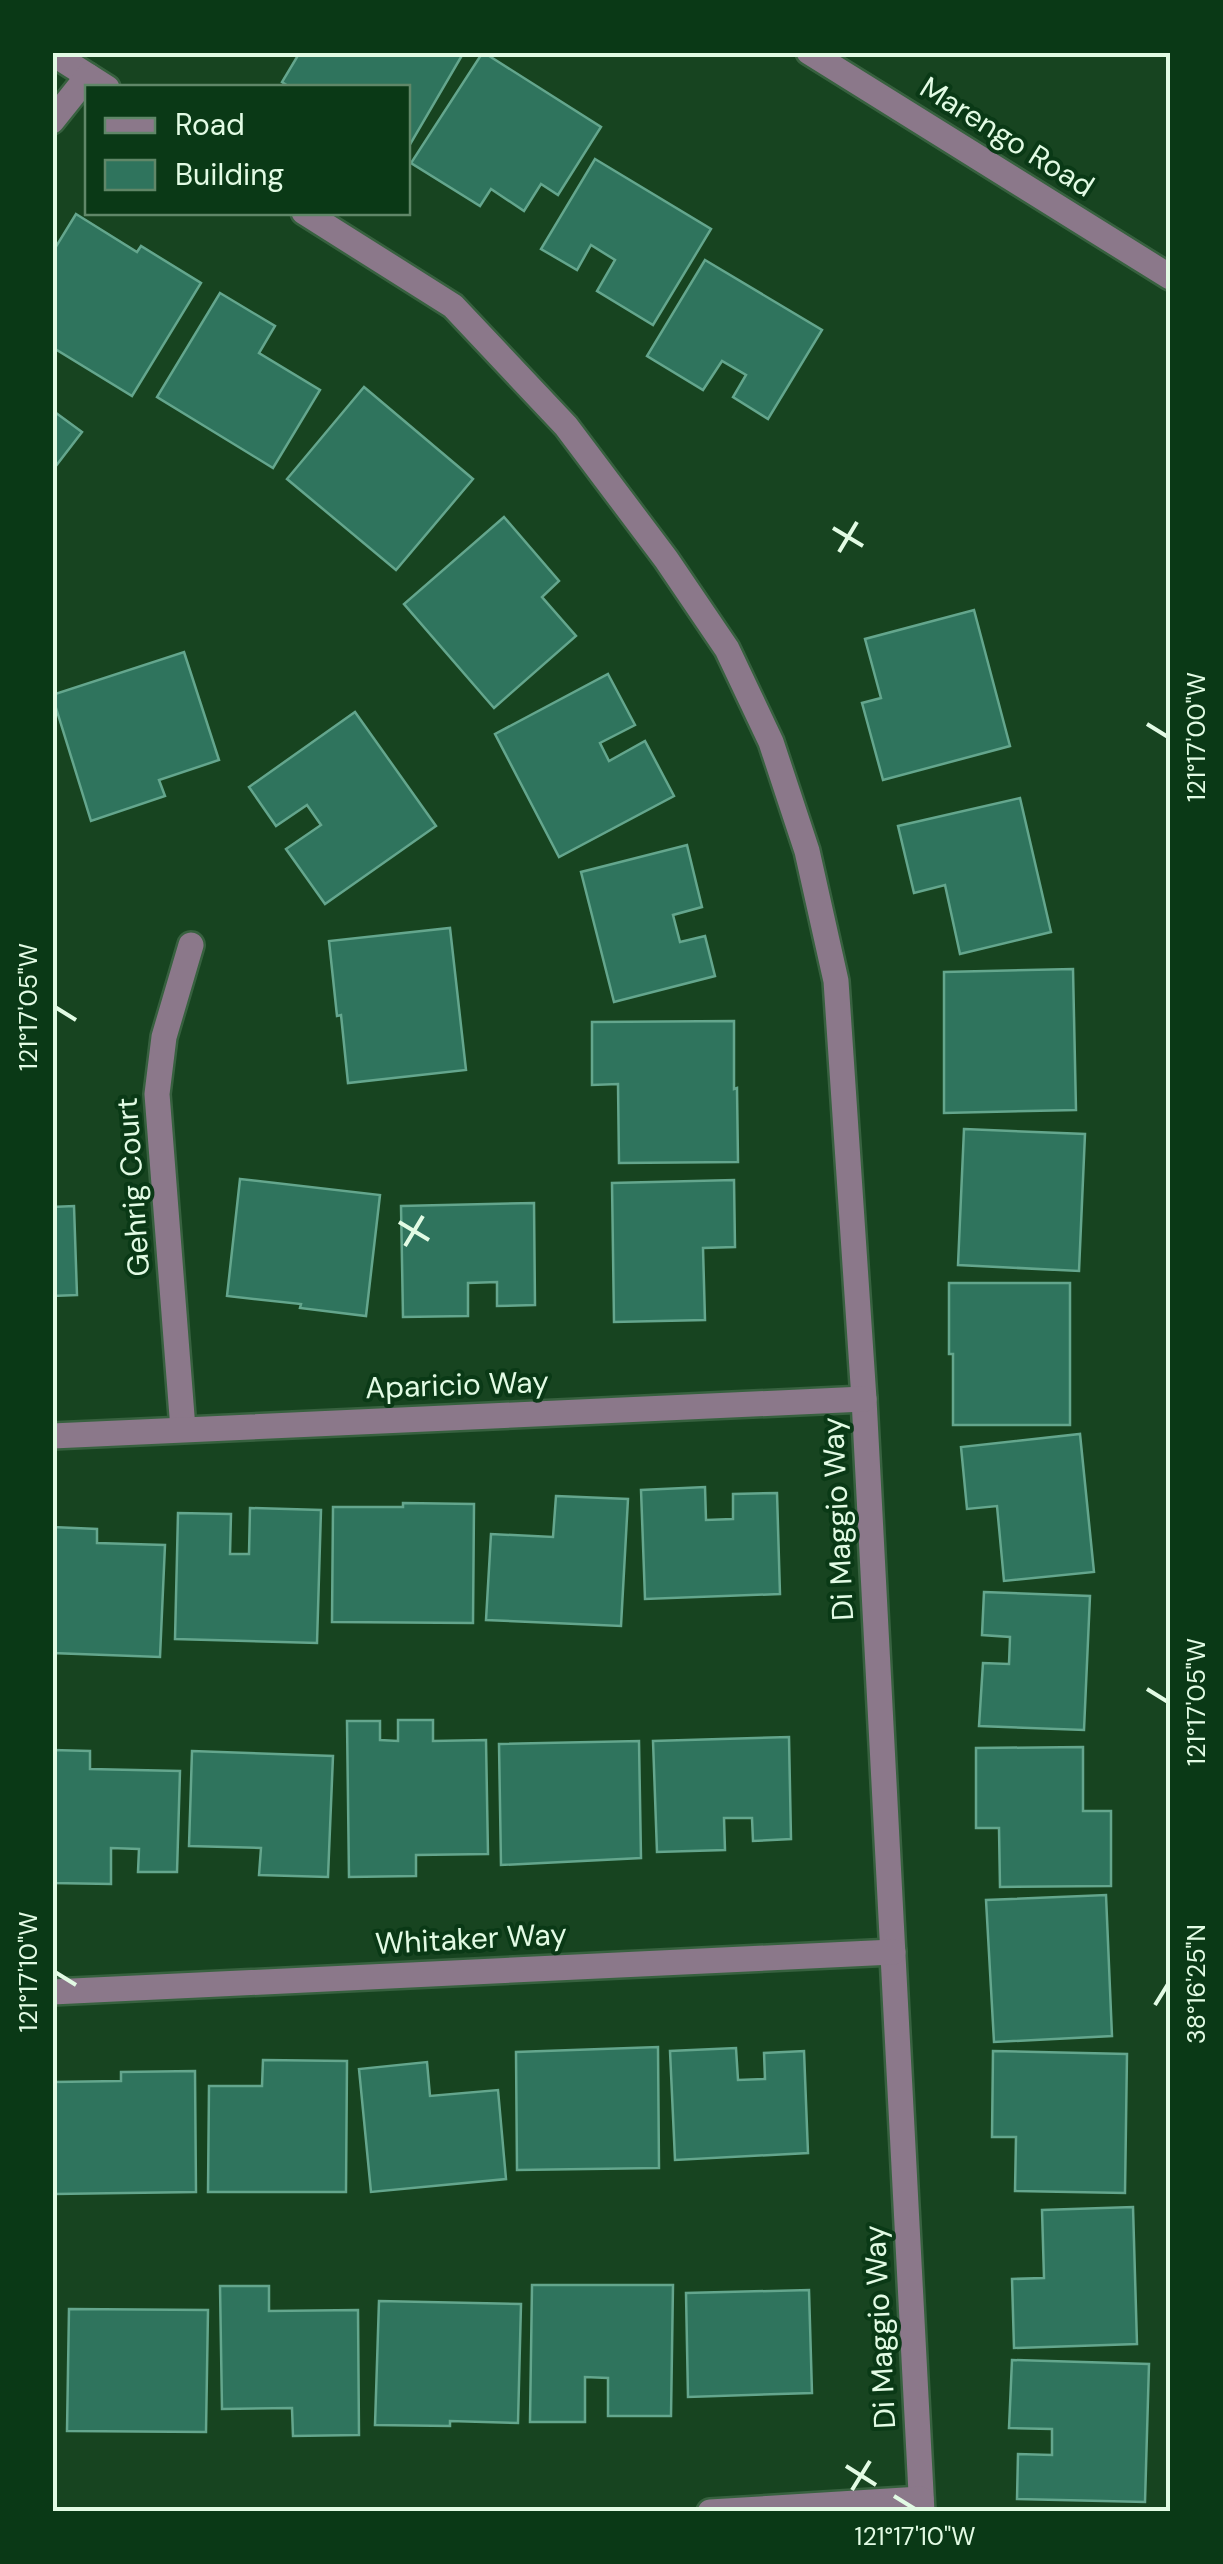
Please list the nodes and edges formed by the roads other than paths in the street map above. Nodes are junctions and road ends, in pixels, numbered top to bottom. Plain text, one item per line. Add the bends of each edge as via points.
1 (809, 52) edge
2 (52, 53) edge
3 (97, 82) edge
4 (85, 92) edge
5 (52, 121) edge
6 (309, 215) edge
7 (1170, 278) edge
8 (191, 945) dead end
9 (864, 1400) junction
10 (183, 1429) junction
11 (52, 1436) edge
12 (892, 1952) junction
13 (52, 1992) edge
14 (922, 2505) edge
15 (710, 2512) edge

1 - 7 street, Marengo Road
2 - 3 street
4 - 5 street
6 - 9 street, Di Maggio Way via 452,306 566,426 726,649 772,742 807,851 836,981
8 - 10 street, Gehrig Court via 164,1037 157,1094
9 - 10 street, Aparicio Way
9 - 12 street, Di Maggio Way
10 - 11 street, Aparicio Way
12 - 13 street, Whitaker Way
12 - 14 street, Di Maggio Way
14 - 15 street

